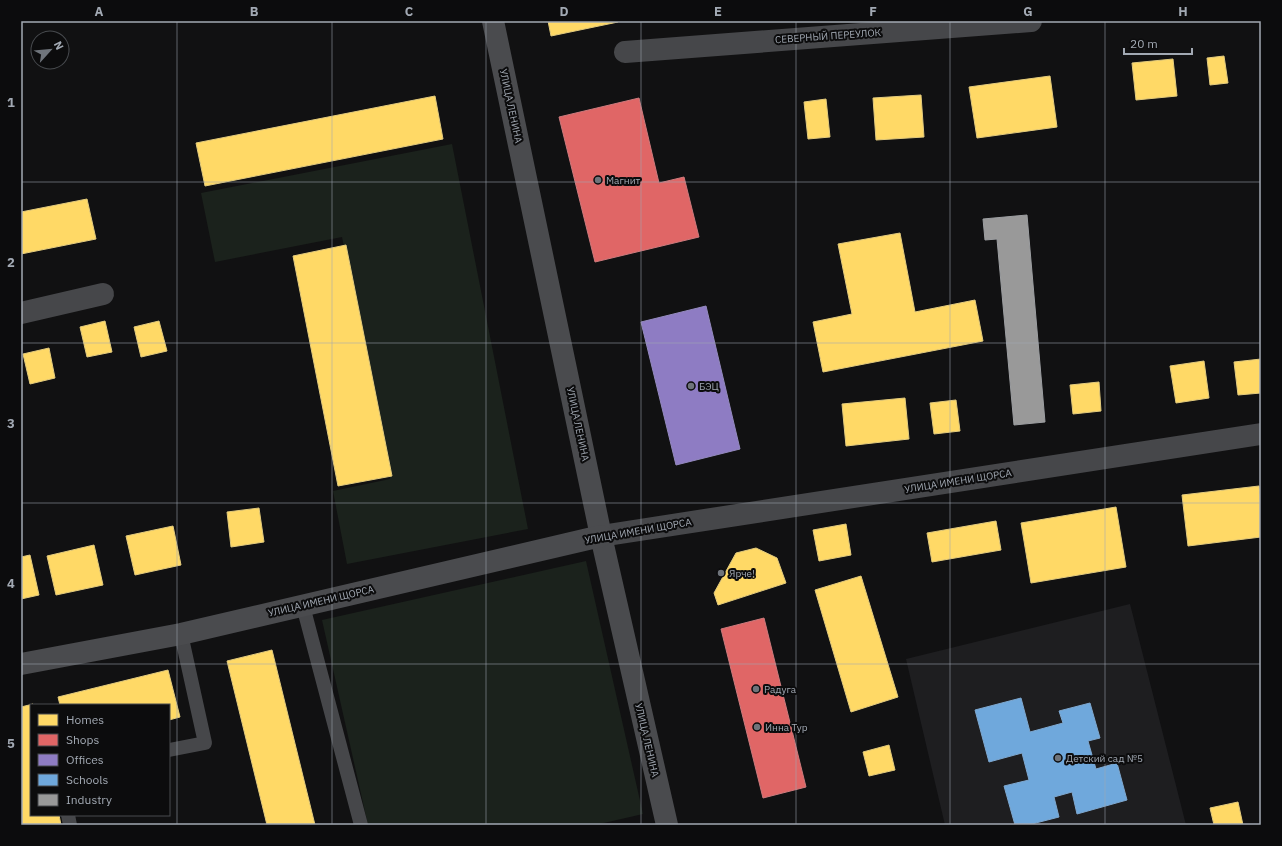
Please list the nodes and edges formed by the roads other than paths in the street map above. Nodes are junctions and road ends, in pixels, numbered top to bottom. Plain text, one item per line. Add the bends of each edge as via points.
1 (493, 21) edge
2 (1031, 21) edge
3 (625, 52) dead end
4 (103, 294) dead end
5 (21, 313) edge
6 (1261, 434) edge
7 (601, 536) junction
8 (303, 606) junction
9 (181, 634) junction
10 (21, 664) edge
11 (170, 750) edge
12 (361, 825) edge
13 (667, 825) edge

1 - 7 main road, УЛИЦА ЛЕНИНА
2 - 3 street, СЕВЕРНЫЙ ПЕРЕУЛОК
4 - 5 street
6 - 7 street, УЛИЦА ИМЕНИ ЩОРСА
7 - 8 main road, УЛИЦА ИМЕНИ ЩОРСА
7 - 13 main road, УЛИЦА ЛЕНИНА
8 - 9 main road, УЛИЦА ИМЕНИ ЩОРСА
8 - 12 lane
9 - 10 main road, УЛИЦА ИМЕНИ ЩОРСА
9 - 11 lane via 205,742

